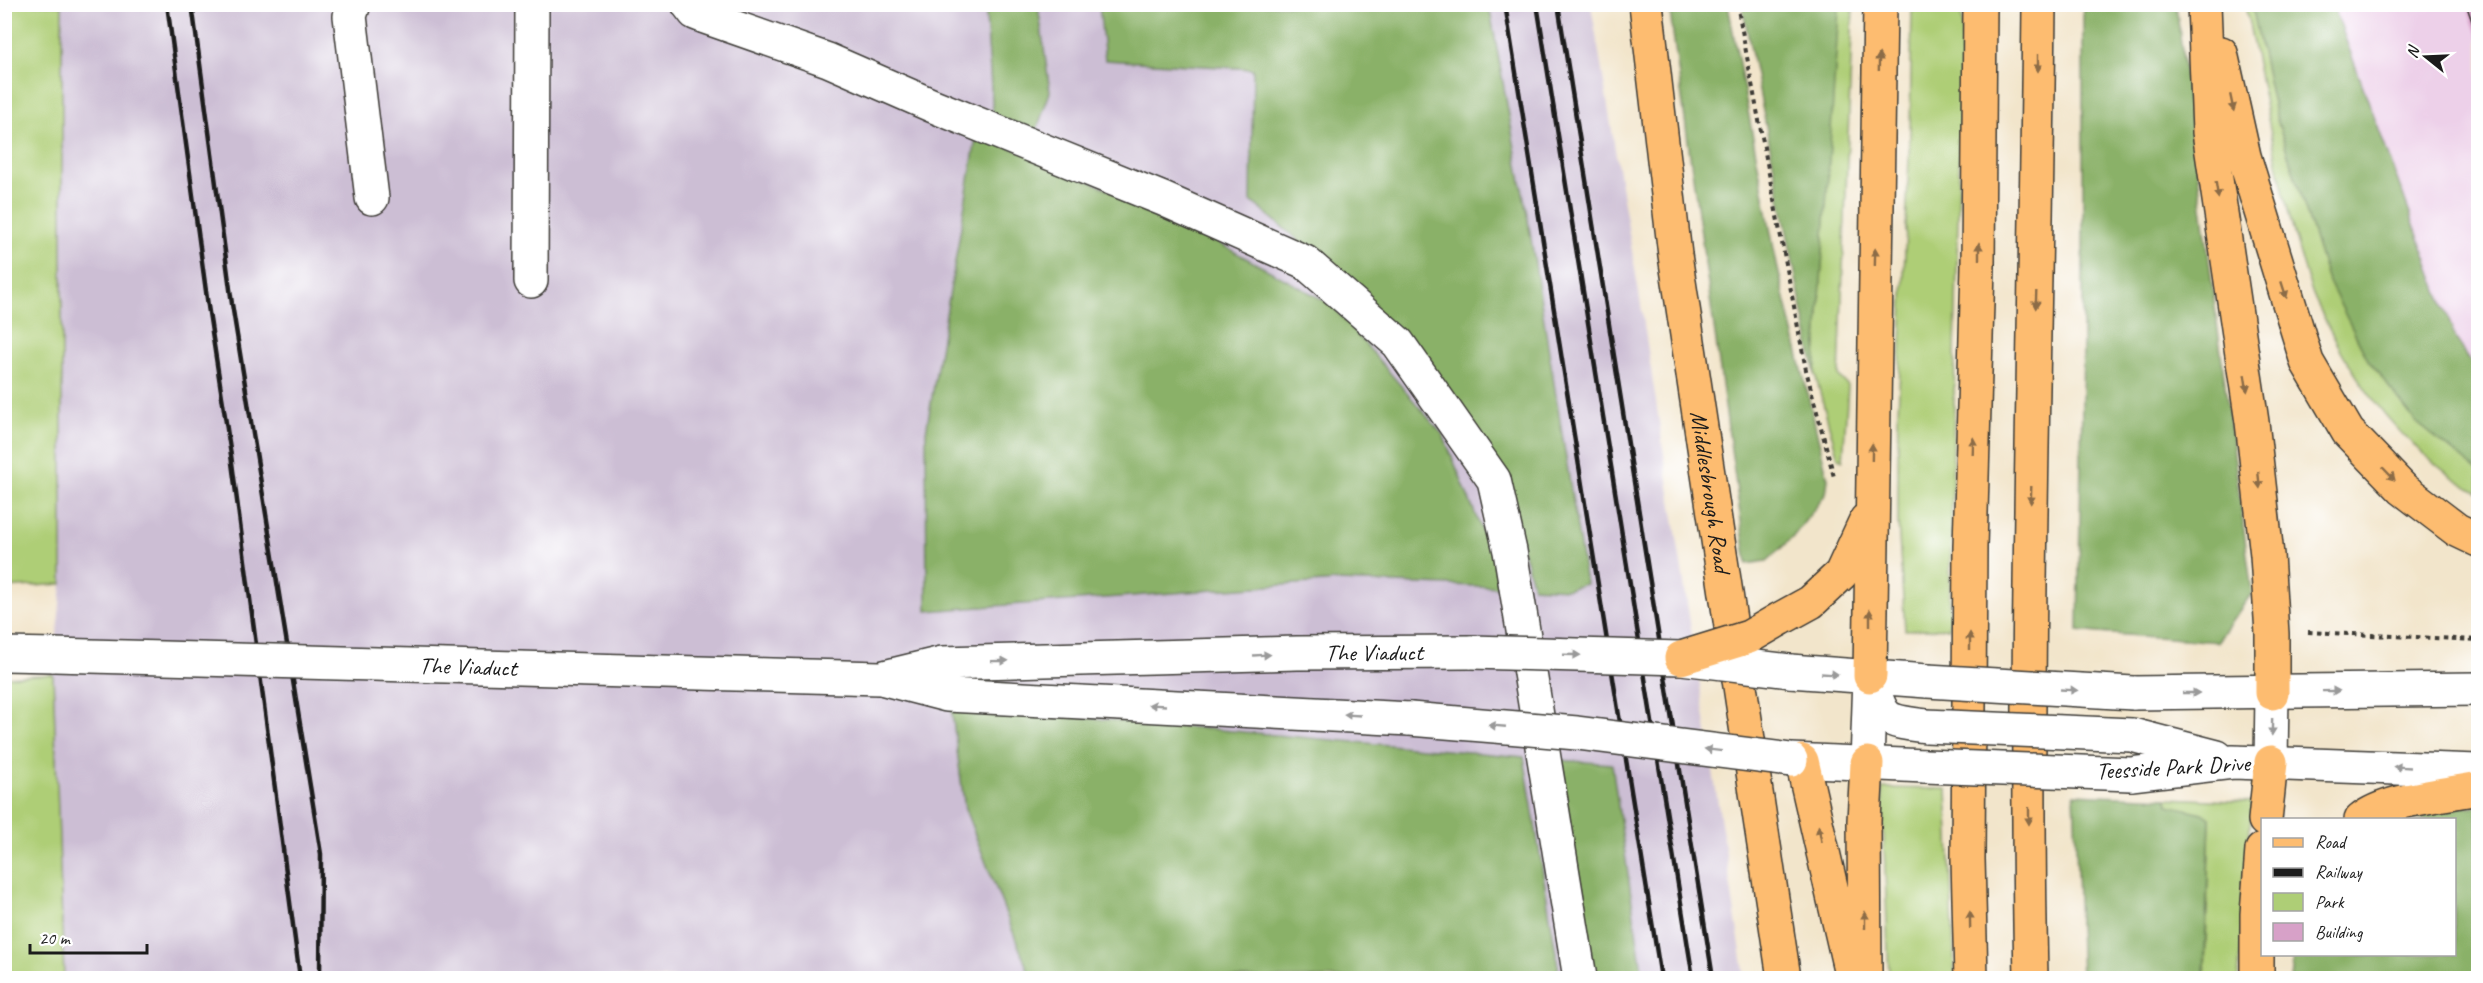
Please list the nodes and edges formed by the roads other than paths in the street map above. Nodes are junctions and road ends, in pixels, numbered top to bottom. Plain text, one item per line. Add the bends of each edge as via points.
1 (354, 4) edge
2 (532, 4) edge
3 (688, 4) edge
4 (1646, 4) edge
5 (1880, 4) edge
6 (1980, 4) edge
7 (2039, 4) edge
8 (2204, 4) edge
9 (2210, 4) edge
10 (372, 198) dead end
11 (531, 281) dead end
12 (1871, 510) junction
13 (2478, 540) edge
14 (4, 654) edge
15 (1681, 658) junction
16 (1870, 676) junction
17 (880, 678) junction
18 (2478, 689) edge
19 (2272, 693) junction
20 (1797, 760) junction
21 (2233, 762) junction
22 (2271, 762) junction
23 (1867, 763) junction
24 (2478, 771) edge
25 (2478, 788) edge
26 (2265, 818) edge
27 (2362, 818) edge
28 (2261, 863) edge
29 (2268, 956) edge
30 (1580, 978) edge
31 (1784, 978) edge
32 (1852, 978) edge
33 (1865, 978) edge
34 (1971, 978) edge
35 (2031, 978) edge
36 (2258, 978) edge

1 - 10 street via 350,16
2 - 11 street
3 - 30 street via 695,13 828,60 1163,198 1305,262 1398,343 1494,480 1510,551
4 - 31 main road, Middlesbrough Road via 1675,255
12 -> 5 main road
34 -> 6 main road via 1970,559
7 -> 35 main road via 2029,546
8 -> 19 main road via 2209,132 2252,422 2267,555
9 -> 13 main road via 2244,156 2307,362 2348,432 2403,489 2457,530
12 - 15 main road, bridge via 1841,574 1811,602 1749,637
16 -> 12 main road
14 - 17 street, The Viaduct, bridge
15 -> 16 street, The Viaduct, bridge
17 -> 15 street, The Viaduct, bridge via 942,663 1297,653 1472,652
16 -> 19 street, bridge via 2133,693
16 - 21 street, bridge via 1880,711 1894,722 2132,735
16 - 23 street
20 -> 17 street, The Viaduct, bridge via 1577,733 1410,719 947,695
19 -> 18 street
19 -> 22 street
20 - 23 street, The Viaduct
32 -> 20 main road
21 - 22 street, Teesside Park Drive
21 - 23 street, Teesside Park Drive, bridge via 2131,774
24 -> 22 street, Teesside Park Drive
22 - 26 main road
33 -> 23 main road
25 - 27 main road via 2403,802
28 - 36 main road
29 - 36 main road

